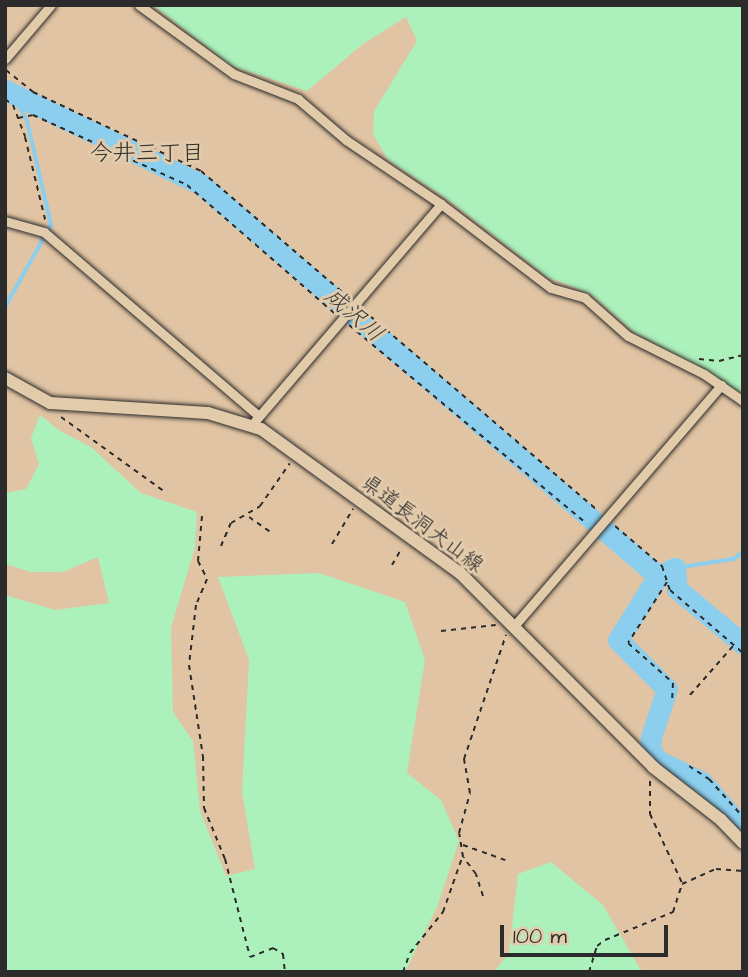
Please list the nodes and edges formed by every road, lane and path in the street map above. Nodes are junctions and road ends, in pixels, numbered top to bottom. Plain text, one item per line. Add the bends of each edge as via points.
1 (51, 5) edge
2 (139, 5) edge
3 (5, 60) edge
4 (5, 99) edge
5 (18, 118) junction
6 (441, 204) junction
7 (5, 221) edge
8 (45, 233) junction
9 (344, 319) junction
10 (743, 355) edge
11 (697, 359) dead end
12 (5, 378) edge
13 (721, 385) junction
14 (43, 401) junction
15 (743, 401) edge
16 (256, 420) junction
17 (296, 453) junction
18 (165, 492) dead end
19 (359, 500) junction
20 (202, 516) dead end
21 (247, 516) junction
22 (598, 528) junction
23 (273, 534) dead end
24 (409, 536) junction
25 (332, 544) dead end
26 (221, 546) dead end
27 (392, 565) dead end
28 (662, 566) dead end
29 (667, 582) junction
30 (509, 622) junction
31 (441, 631) dead end
32 (734, 645) junction
33 (743, 653) edge
34 (690, 695) dead end
35 (673, 701) dead end
36 (690, 766) dead end
37 (653, 767) junction
38 (743, 817) edge
39 (743, 843) edge
40 (463, 845) junction
41 (464, 854) junction
42 (505, 860) dead end
43 (743, 871) edge
44 (682, 884) junction
45 (483, 896) dead end
46 (285, 972) edge
47 (403, 972) edge
48 (589, 972) edge

1 - 3 street
2 - 6 street via 233,74 273,85 298,99 346,140
4 - 5 path
5 - 8 path via 45,217
5 - 9 path via 31,115 187,184
6 - 9 street
6 - 13 street via 551,288 585,298 628,336
7 - 8 street
8 - 16 street
9 - 16 street
9 - 22 path
10 - 11 path via 719,361
12 - 14 main road, 県道長洞犬山線
13 - 15 street
13 - 22 street
14 - 16 main road, 県道長洞犬山線
14 - 18 path
16 - 17 main road, 県道長洞犬山線
17 - 19 main road, 県道長洞犬山線
17 - 21 path via 274,488
19 - 24 main road, 県道長洞犬山線
19 - 25 path
20 - 46 path via 198,561 207,579 197,605 189,665 203,756 204,808 225,859 250,957 273,948 283,954 288,965
21 - 23 path
21 - 26 path via 231,523
22 - 30 street
24 - 27 path
24 - 30 main road, 県道長洞犬山線 via 460,573
28 - 29 path
29 - 32 path via 670,590
29 - 35 path via 628,643 673,682
30 - 31 path
30 - 37 main road, 県道長洞犬山線
30 - 40 path via 467,744 465,769 470,793 459,833
32 - 33 path
32 - 34 path
36 - 38 path via 709,779
37 - 39 main road, 県道長洞犬山線
37 - 44 path via 647,792 650,814
40 - 41 path
40 - 42 path
41 - 45 path
41 - 47 path via 458,857 443,912 410,953
43 - 44 path via 716,869
44 - 48 path via 673,912 605,940 597,946

